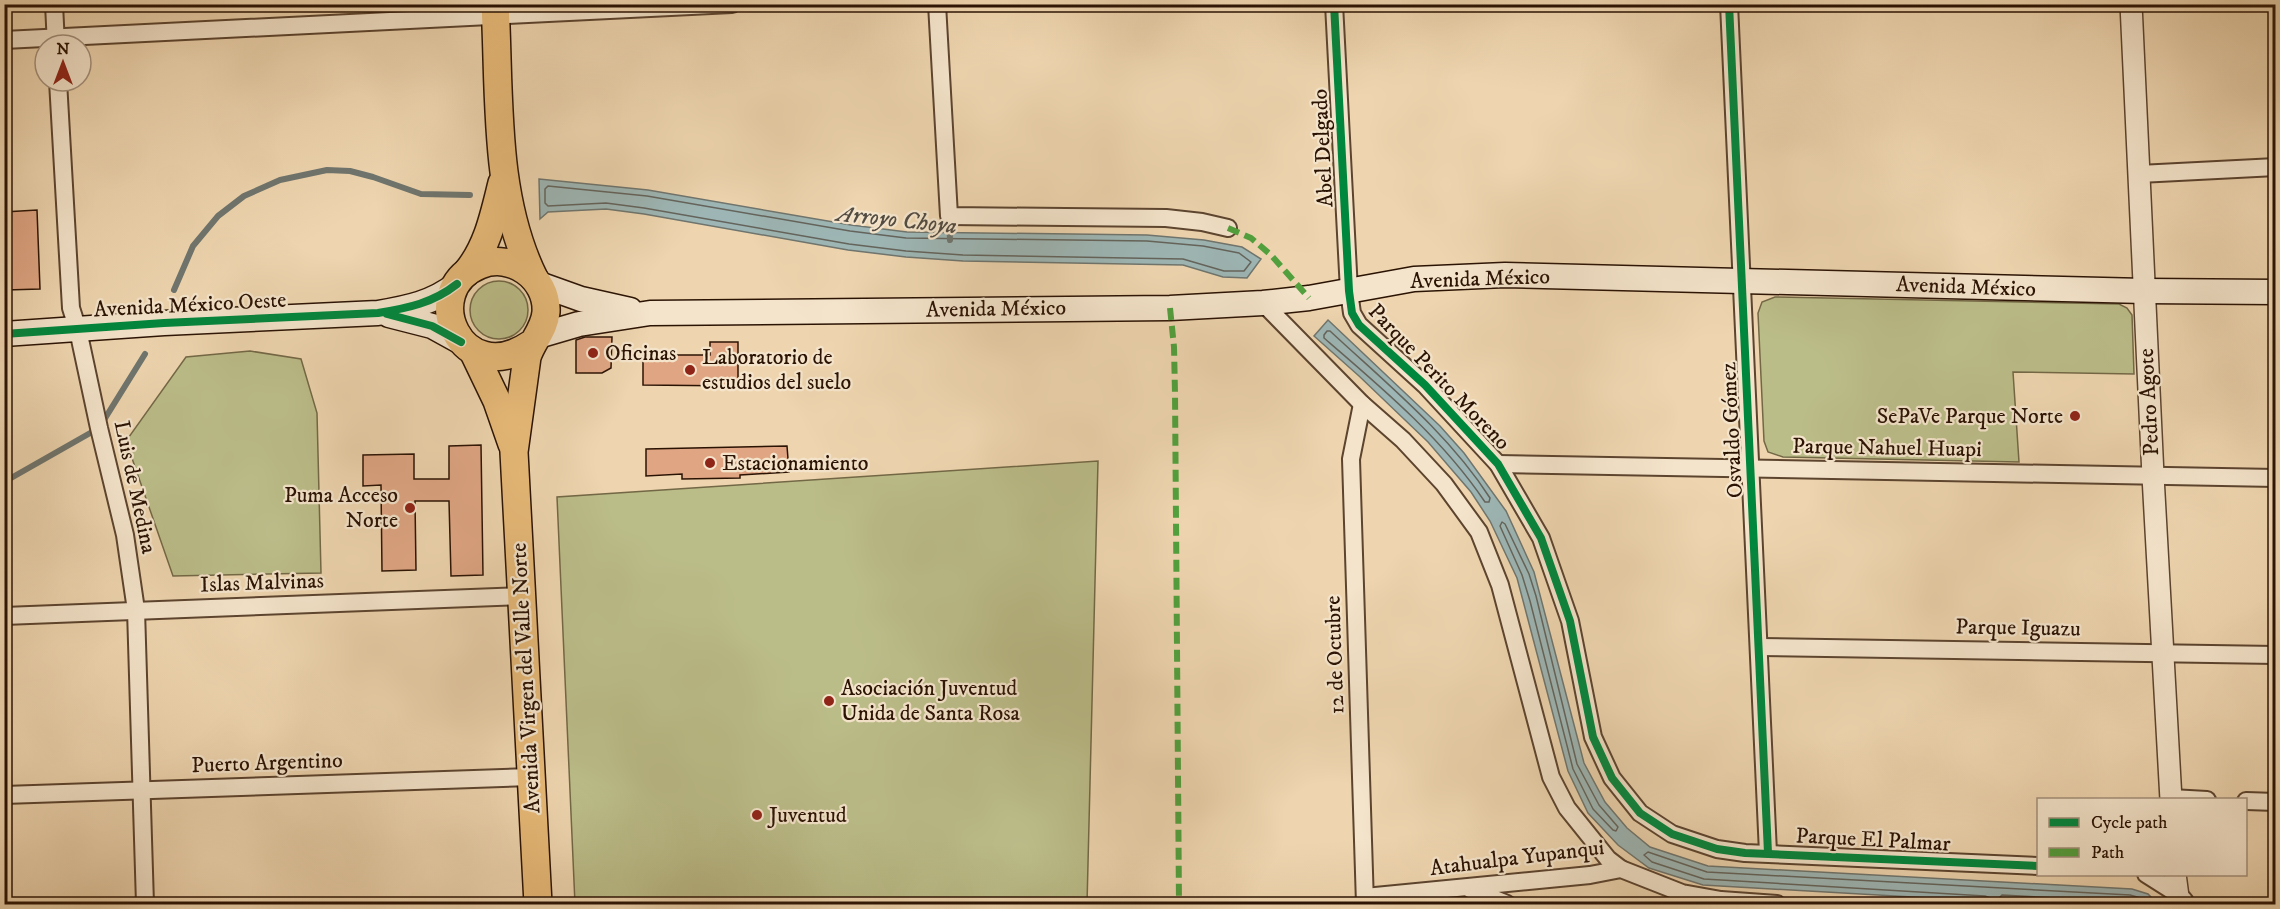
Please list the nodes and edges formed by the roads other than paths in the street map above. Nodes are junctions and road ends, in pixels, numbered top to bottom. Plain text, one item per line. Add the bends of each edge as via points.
1 (54, 4) edge
2 (732, 4) edge
3 (937, 4) edge
4 (1334, 4) edge
5 (1730, 4) edge
6 (2130, 4) edge
7 (496, 10) edge
8 (56, 33) edge
9 (93, 38) edge
10 (4, 40) edge
11 (33, 41) edge
12 (59, 93) edge
13 (2276, 167) edge
14 (2139, 174) junction
15 (503, 176) junction
16 (1228, 228) dead end
17 (462, 278) junction
18 (536, 281) junction
19 (1743, 281) junction
20 (1349, 291) junction
21 (2144, 291) junction
22 (2276, 292) edge
23 (1263, 303) junction
24 (378, 313) junction
25 (650, 313) junction
26 (78, 330) junction
27 (4, 334) edge
28 (534, 340) junction
29 (467, 346) junction
30 (1362, 405) junction
31 (514, 452) junction
32 (1498, 464) junction
33 (1751, 468) junction
34 (2152, 476) junction
35 (2276, 478) edge
36 (522, 596) junction
37 (136, 610) junction
38 (4, 616) edge
39 (1760, 647) junction
40 (2162, 653) junction
41 (2276, 655) edge
42 (531, 777) junction
43 (141, 790) junction
44 (4, 795) edge
45 (2171, 798) edge
46 (2247, 801) edge
47 (2276, 802) edge
48 (1672, 834) joint
49 (1768, 853) junction
50 (2037, 866) edge
51 (1621, 868) junction
52 (2149, 876) edge
53 (1467, 888) junction
54 (2180, 894) edge
55 (1365, 901) edge
56 (145, 904) edge
57 (538, 904) edge
58 (1507, 904) edge
59 (1777, 904) edge

1 - 8 street
2 - 7 street
3 - 16 street via 949,216 1166,218
4 - 20 street, Abel Delgado
5 - 19 street, Osvaldo Gómez
6 - 14 street, Pedro Agote
7 - 9 street
7 - 15 main road
10 - 11 street
12 - 26 street, Luis de Medina via 71,308
13 - 14 street
14 - 21 street, Pedro Agote
15 - 17 main road via 486,242
15 - 18 main road via 520,245
17 - 18 main road via 480,265 509,262
17 - 24 main road, Avenida México Oeste via 432,300
17 - 29 main road via 451,298 449,313 453,328
18 - 25 main road, Avenida México via 589,301
18 - 28 main road via 546,310 544,324
19 - 20 main road, Avenida México via 1456,276
19 - 21 main road, Avenida México
19 - 33 street, Osvaldo Gómez
20 - 23 main road, Avenida México
20 - 32 street, Parque Perito Moreno via 1352,313 1359,324 1425,385
21 - 22 main road, Avenida México
21 - 34 street, Pedro Agote
23 - 25 main road, Avenida México via 1170,308
23 - 30 street
24 - 26 main road, Avenida México Oeste
24 - 29 main road, Avenida México Oeste via 414,320
25 - 28 main road, Avenida México via 579,324
26 - 27 main road, Avenida México Oeste
26 - 37 street, Luis de Medina via 125,535
28 - 29 main road via 518,353 503,357 488,357
28 - 31 main road, Avenida Virgen del Valle Norte via 522,388
29 - 31 main road, Avenida Virgen del Valle Norte via 497,401
30 - 51 street via 1444,483 1479,532 1500,585 1551,777 1567,808 1608,859
30 - 55 street, 12 de Octubre via 1351,459
31 - 36 main road, Avenida Virgen del Valle Norte
32 - 33 street, Parque Nahuel Huapi
32 - 48 street, Parque Perito Moreno via 1541,538 1570,621 1593,737 1612,778 1641,813
33 - 34 street, Parque Nahuel Huapi
33 - 39 street, Osvaldo Gómez
34 - 35 street, Parque Nahuel Huapi
34 - 40 street, Pedro Agote
36 - 37 street, Islas Malvinas
36 - 42 main road, Avenida Virgen del Valle Norte
37 - 38 street, Islas Malvinas
37 - 43 street, Luis de Medina
39 - 40 street, Parque Iguazu
39 - 49 street, Osvaldo Gómez
40 - 41 street, Parque Iguazu
40 - 45 street, Pedro Agote
42 - 43 street, Puerto Argentino
42 - 57 main road, Avenida Virgen del Valle Norte
43 - 44 street, Puerto Argentino
43 - 56 street, Luis de Medina
46 - 47 street
48 - 49 street, Parque El Palmar via 1717,849
49 - 50 street, Parque El Palmar
51 - 53 street, Atahualpa Yupanqui
51 - 59 street, Atahualpa Yupanqui via 1682,893
52 - 54 street
53 - 55 street, Atahualpa Yupanqui
53 - 58 street

